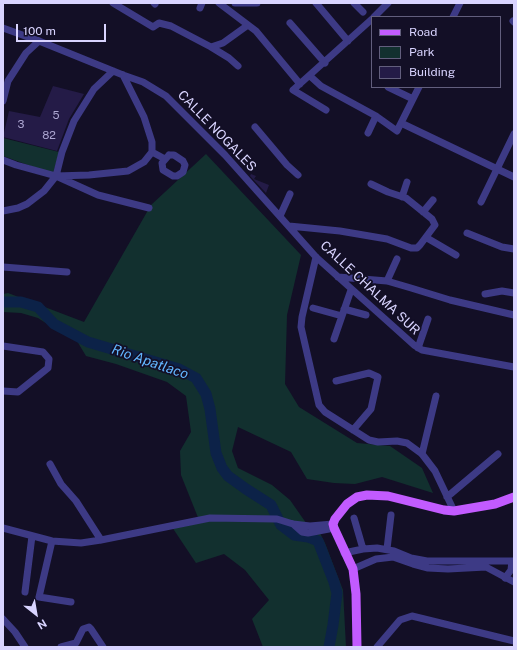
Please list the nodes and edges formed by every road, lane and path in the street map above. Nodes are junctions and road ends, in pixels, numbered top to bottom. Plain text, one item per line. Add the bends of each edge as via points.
1 (113, 3) edge
2 (219, 3) edge
3 (235, 3) edge
4 (256, 3) edge
5 (316, 3) edge
6 (354, 3) edge
7 (388, 3) edge
8 (460, 3) edge
9 (363, 12) dead end
10 (375, 16) edge
11 (454, 16) edge
12 (371, 20) edge
13 (290, 23) dead end
14 (248, 25) junction
15 (3, 28) edge
16 (39, 41) junction
17 (348, 41) junction
18 (211, 47) junction
19 (325, 63) junction
20 (238, 66) dead end
21 (113, 71) junction
22 (124, 76) junction
23 (310, 76) junction
24 (300, 84) junction
25 (390, 88) edge
26 (418, 88) edge
27 (413, 99) junction
28 (3, 101) edge
29 (326, 110) dead end
30 (376, 116) junction
31 (401, 123) junction
32 (255, 127) dead end
33 (368, 133) dead end
34 (514, 134) edge
35 (152, 152) junction
36 (165, 159) dead end
37 (3, 160) edge
38 (498, 169) junction
39 (298, 175) dead end
40 (56, 176) junction
41 (514, 177) edge
42 (407, 182) dead end
43 (371, 184) dead end
44 (290, 194) dead end
45 (404, 198) junction
46 (433, 200) dead end
47 (481, 202) dead end
48 (149, 208) dead end
49 (3, 211) edge
50 (423, 212) junction
51 (280, 216) junction
52 (289, 226) junction
53 (466, 233) dead end
54 (427, 238) junction
55 (514, 249) edge
56 (456, 255) dead end
57 (316, 257) junction
58 (397, 259) dead end
59 (3, 267) edge
60 (67, 272) dead end
61 (338, 277) junction
62 (387, 281) junction
63 (351, 290) junction
64 (514, 293) edge
65 (485, 294) dead end
66 (313, 308) dead end
67 (343, 313) junction
68 (366, 315) dead end
69 (514, 315) edge
70 (428, 320) dead end
71 (334, 339) dead end
72 (3, 346) edge
73 (418, 348) junction
74 (514, 367) edge
75 (336, 381) dead end
76 (3, 391) edge
77 (436, 396) dead end
78 (353, 430) junction
79 (422, 454) junction
80 (498, 454) dead end
81 (50, 464) dead end
82 (447, 497) junction
83 (514, 497) edge
84 (454, 510) junction
85 (391, 515) dead end
86 (354, 518) dead end
87 (333, 526) junction
88 (3, 528) edge
89 (32, 536) junction
90 (101, 540) junction
91 (52, 541) junction
92 (371, 548) junction
93 (363, 549) junction
94 (387, 549) junction
95 (344, 553) junction
96 (372, 560) junction
97 (513, 561) edge
98 (353, 568) junction
99 (505, 578) junction
100 (514, 582) edge
101 (25, 592) dead end
102 (71, 602) dead end
103 (4, 621) edge
104 (514, 642) edge
105 (25, 647) edge
106 (62, 647) edge
107 (103, 647) edge
108 (357, 647) edge
109 (377, 647) edge

1 - 18 street via 153,26 159,23 171,26
2 - 14 street
3 - 4 street
5 - 17 street
6 - 9 street
7 - 10 street
8 - 11 street
12 - 17 street
13 - 19 street
14 - 18 street via 222,43
14 - 24 street via 256,31
15 - 16 street, CALLE NOGALES
16 - 21 street, CALLE NOGALES
16 - 28 street via 26,53 8,81
17 - 19 street
18 - 20 street
19 - 23 street
21 - 22 street, CALLE NOGALES
21 - 40 street via 94,89 74,121
22 - 35 street via 144,117 152,142
22 - 51 street, CALLE NOGALES via 143,82 175,104
23 - 24 street
23 - 30 street via 321,86
24 - 29 street via 293,90
25 - 27 street
26 - 27 street
27 - 31 street
30 - 31 street via 397,131
30 - 33 street
31 - 38 street
32 - 39 street
34 - 38 street
35 - 36 street
35 - 40 street via 144,162 128,170
37 - 40 street
38 - 41 street
38 - 47 street
40 - 48 street via 98,195
40 - 49 street via 44,191 27,204
42 - 45 street
43 - 45 street
44 - 51 street
45 - 50 street
46 - 50 street
50 - 54 street via 432,219 434,225
51 - 52 street, CALLE NOGALES
52 - 54 street via 387,239 410,248 417,248
52 - 57 street, CALLE CHALMA SUR
53 - 55 street
54 - 56 street
57 - 61 street, CALLE CHALMA SUR
57 - 78 street via 301,327 319,405 325,412
58 - 62 street
59 - 60 street
61 - 62 street
61 - 63 street, CALLE CHALMA SUR
62 - 69 street via 450,300
63 - 67 street
63 - 73 street, CALLE CHALMA SUR
64 - 65 street via 502,291
66 - 67 street
67 - 68 street
67 - 71 street
70 - 73 street
72 - 76 street via 43,352 49,359 48,368 18,392
73 - 74 street, CALLE CHALMA SUR
75 - 78 street via 368,373 378,377 371,409
77 - 79 street
78 - 79 street via 369,440 407,444
79 - 82 street via 435,471
80 - 82 street
81 - 90 street via 61,484 76,501
82 - 84 street
83 - 84 main road via 495,504
84 - 87 main road via 444,510 388,496 367,495 347,504 338,514
85 - 94 street
86 - 93 street
87 - 90 street via 308,533 302,532 293,524 277,519 210,518
87 - 95 main road
88 - 89 street
89 - 91 street
89 - 101 street
90 - 91 street via 81,543
91 - 102 street via 39,597
92 - 93 street
92 - 94 street
92 - 96 street
93 - 95 street
94 - 97 street via 427,562
95 - 98 main road
96 - 98 street
96 - 99 street via 393,557 428,568 486,568
97 - 99 street via 511,570
98 - 108 main road
99 - 100 street
103 - 105 street
104 - 109 street via 412,616 400,620
106 - 107 street via 76,643 83,629 89,627

